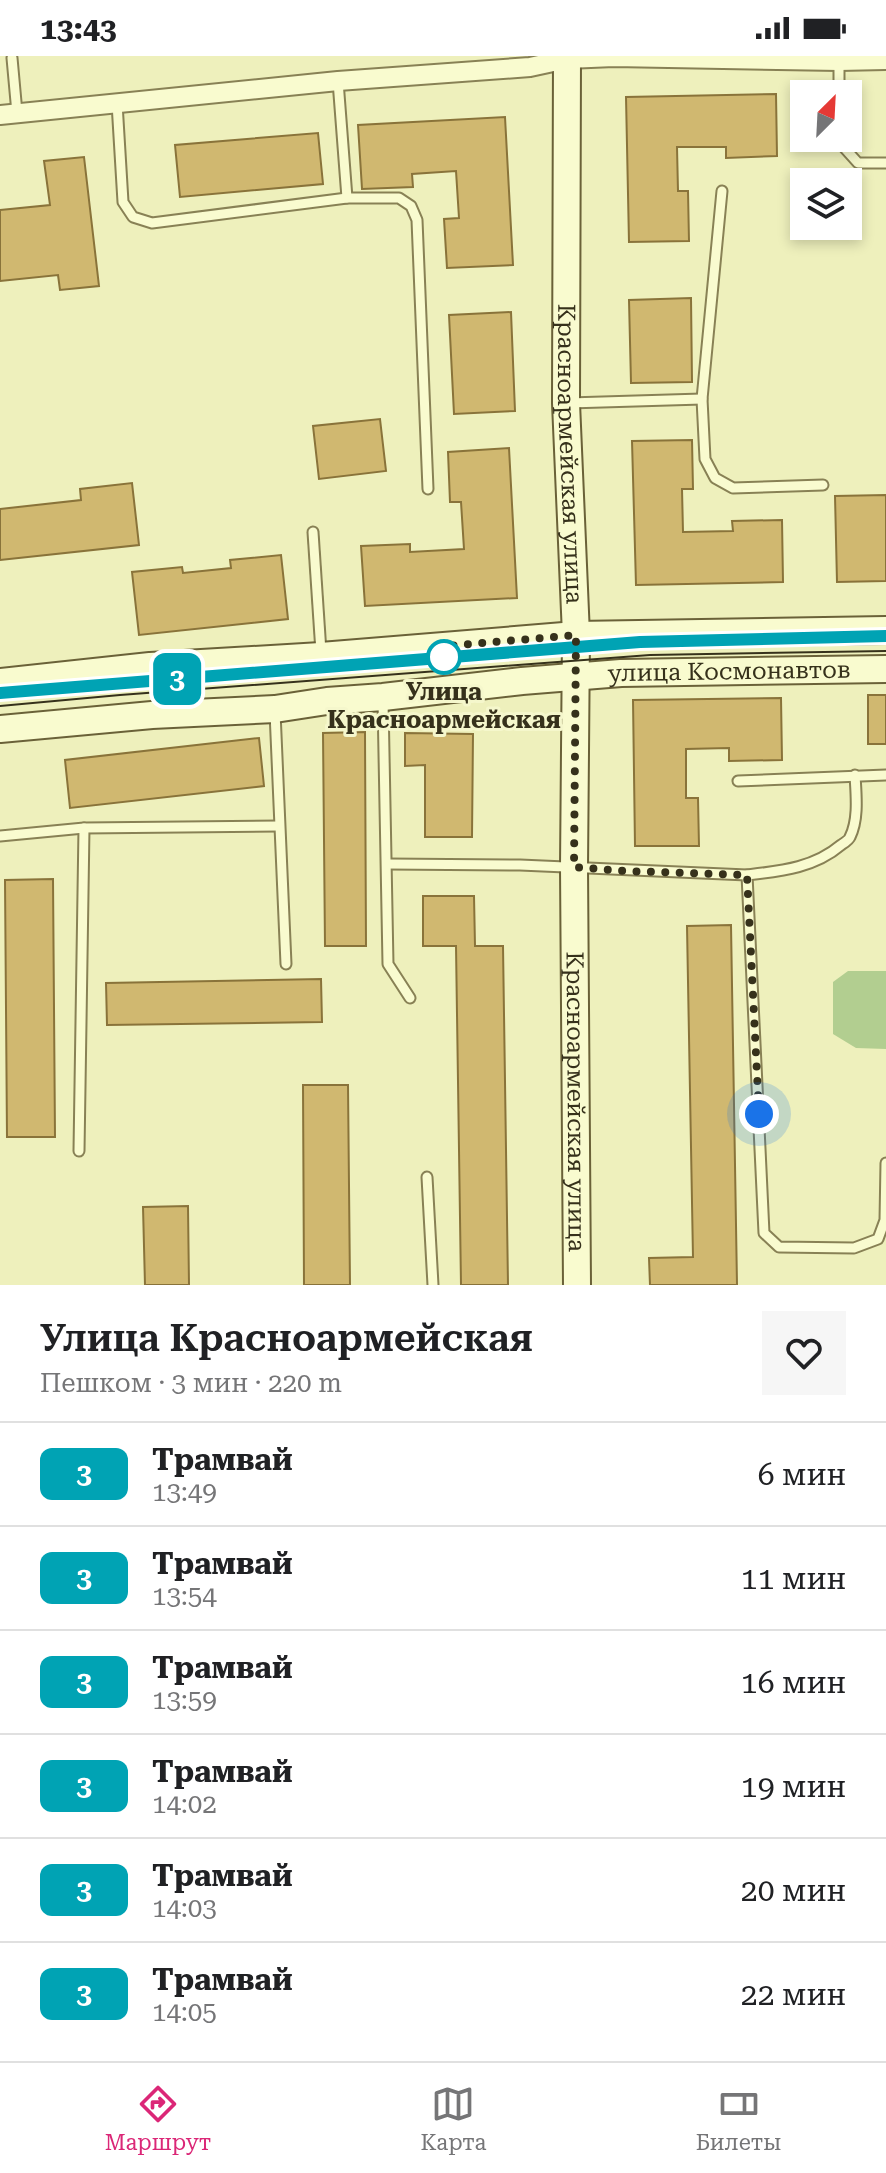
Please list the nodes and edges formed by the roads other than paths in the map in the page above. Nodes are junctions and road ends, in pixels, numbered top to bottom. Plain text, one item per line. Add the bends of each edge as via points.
1 (12, 58) edge
2 (567, 58) edge
3 (886, 60) edge
4 (839, 61) junction
5 (839, 80) edge
6 (338, 81) junction
7 (117, 103) junction
8 (9, 114) edge
9 (848, 152) edge
10 (886, 163) edge
11 (722, 191) dead end
12 (347, 198) junction
13 (702, 399) junction
14 (566, 403) junction
15 (823, 485) dead end
16 (428, 489) dead end
17 (313, 532) dead end
18 (886, 630) edge
19 (576, 635) junction
20 (321, 656) junction
21 (886, 669) edge
22 (577, 677) junction
23 (0, 682) edge
24 (383, 697) junction
25 (275, 709) junction
26 (0, 729) edge
27 (855, 775) junction
28 (886, 775) edge
29 (738, 781) dead end
30 (279, 826) junction
31 (84, 828) junction
32 (0, 836) edge
33 (387, 864) junction
34 (574, 867) junction
35 (747, 875) junction
36 (286, 964) dead end
37 (410, 998) dead end
38 (79, 1151) dead end
39 (886, 1163) edge
40 (427, 1177) dead end
41 (433, 1285) edge
42 (577, 1285) edge

1 - 8 lane
2 - 4 street
2 - 6 street via 530,67
2 - 14 main road, Красноармейская улица
3 - 4 street
4 - 5 lane
6 - 7 street
6 - 12 lane
7 - 8 street
7 - 12 lane via 123,202 133,217 152,223
9 - 10 lane via 858,163
11 - 13 lane
12 - 16 lane via 399,198 411,206 417,220
13 - 14 lane
13 - 15 lane via 705,459 715,478 733,488
14 - 19 main road, Красноармейская улица
17 - 20 lane
18 - 19 main road, улица Космонавтов
19 - 20 main road, улица Космонавтов
19 - 22 main road, Красноармейская улица
20 - 23 main road, улица Космонавтов
21 - 22 main road, улица Космонавтов
22 - 24 main road, улица Космонавтов
22 - 34 main road, Красноармейская улица
24 - 25 main road, улица Космонавтов
24 - 33 lane
25 - 26 main road, улица Космонавтов
25 - 30 lane
27 - 28 lane
27 - 29 lane
27 - 35 lane via 850,838 812,864
30 - 31 lane
30 - 36 lane
31 - 32 lane
31 - 38 lane
33 - 34 lane
33 - 37 lane via 388,964
34 - 35 lane
34 - 42 main road, Красноармейская улица
35 - 39 lane via 764,1233 779,1247 854,1248 878,1239 885,1220
40 - 41 lane

